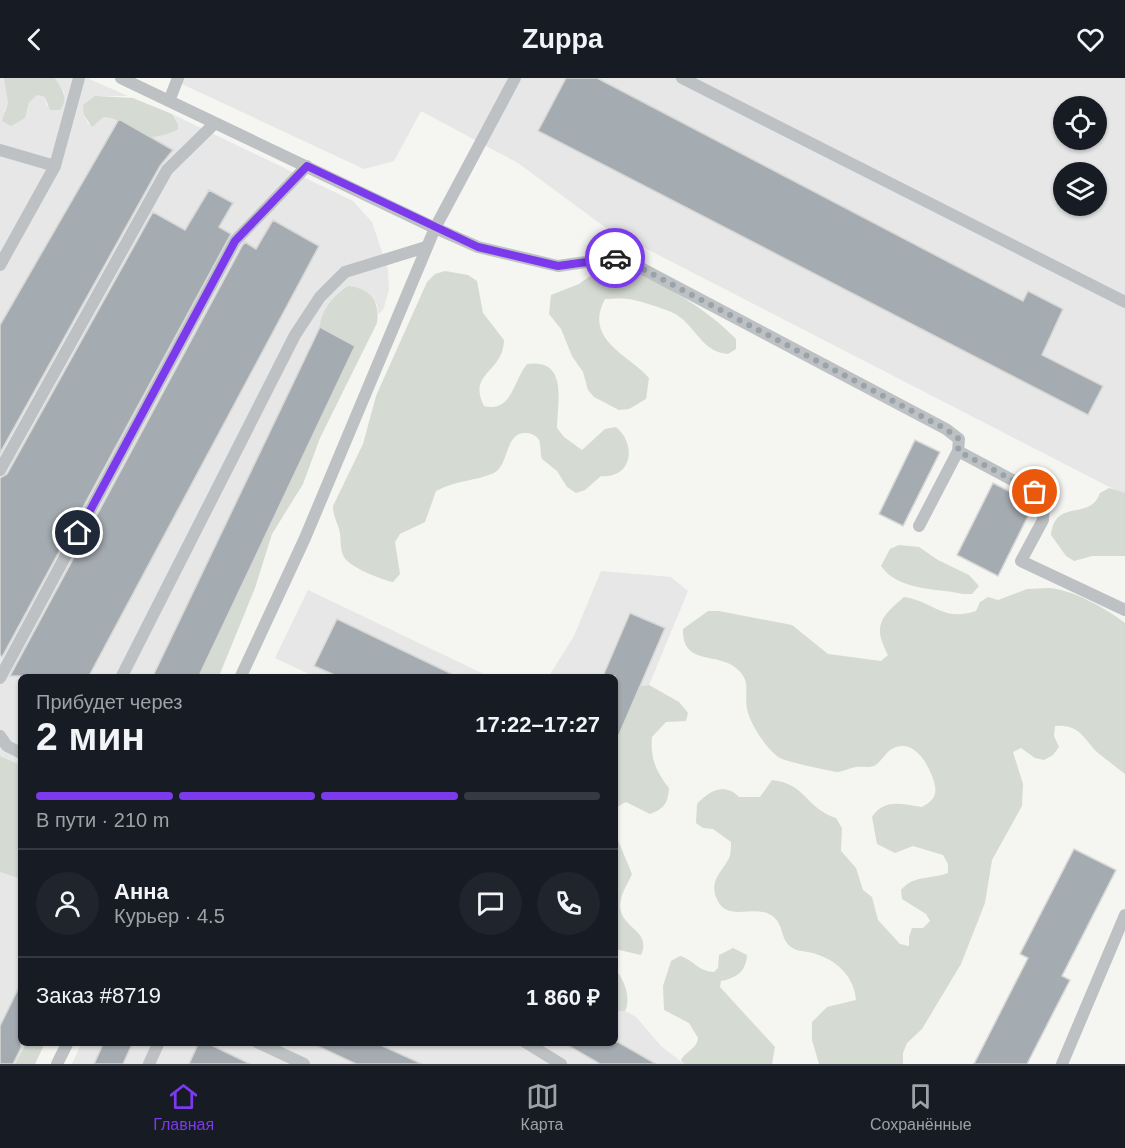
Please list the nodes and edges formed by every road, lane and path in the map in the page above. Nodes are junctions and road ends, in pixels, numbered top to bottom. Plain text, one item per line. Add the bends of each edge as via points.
1 (79, 78) edge
2 (121, 78) edge
3 (178, 78) edge
4 (515, 78) edge
5 (682, 78) edge
6 (169, 101) junction
7 (215, 123) junction
8 (0, 150) edge
9 (55, 166) junction
10 (307, 166) junction
11 (435, 228) junction
12 (426, 247) junction
13 (0, 265) edge
14 (1125, 302) edge
15 (958, 451) junction
16 (0, 470) edge
17 (919, 526) dead end
18 (1125, 610) edge
19 (123, 674) edge
20 (241, 674) edge
21 (0, 678) edge
22 (0, 736) edge
23 (18, 752) edge
24 (1125, 915) edge
25 (66, 1046) edge
26 (157, 1046) edge
27 (266, 1046) edge
28 (532, 1046) edge
29 (57, 1064) edge
30 (149, 1064) edge
31 (304, 1064) edge
32 (561, 1064) edge
33 (1062, 1064) edge

1 - 9 lane
2 - 6 lane
3 - 6 lane
4 - 11 lane
5 - 14 lane
6 - 7 lane
7 - 10 lane
7 - 16 lane via 167,170
8 - 9 lane
9 - 13 lane
10 - 11 lane
10 - 21 lane via 235,241
11 - 12 lane
11 - 15 lane via 478,247 558,266 620,257 946,429 959,439
12 - 19 lane via 345,272 320,297 295,335
12 - 20 lane via 306,538
15 - 17 lane
15 - 18 lane via 1035,492 1044,504 1042,520 1021,561
22 - 23 lane via 7,746
24 - 33 lane
25 - 29 lane
26 - 30 lane
27 - 31 lane
28 - 32 lane

